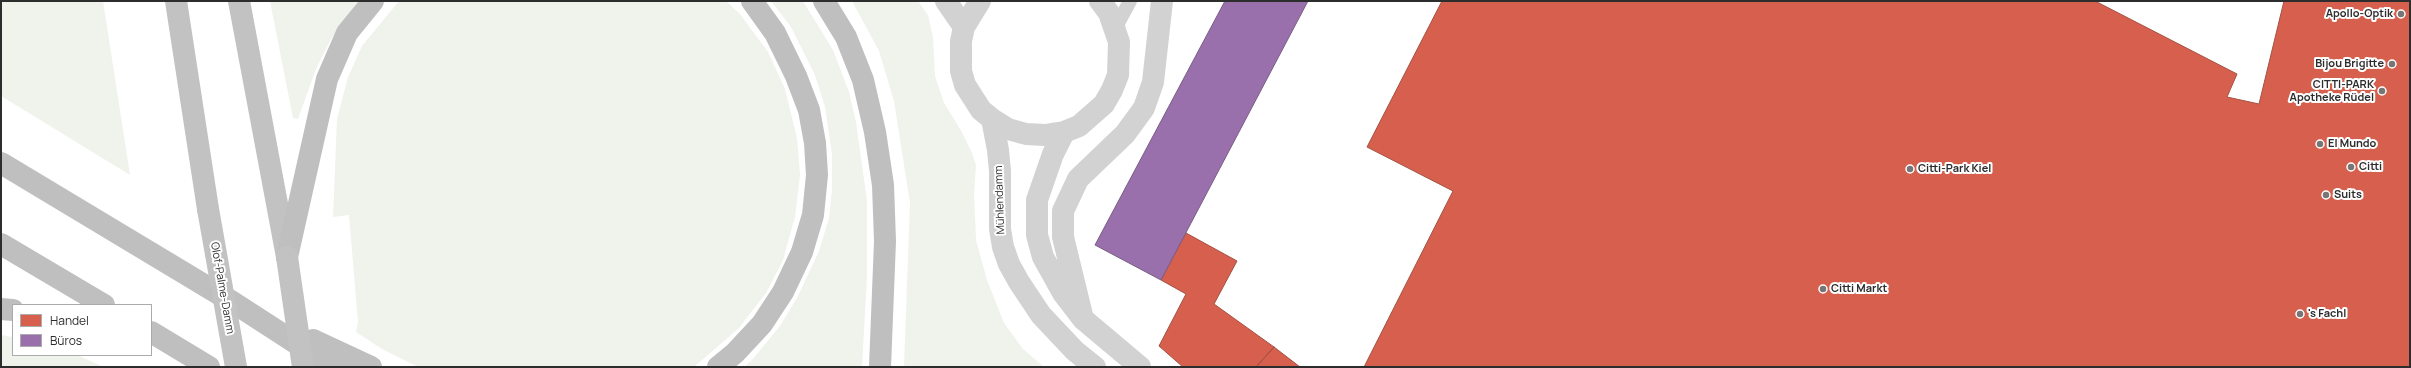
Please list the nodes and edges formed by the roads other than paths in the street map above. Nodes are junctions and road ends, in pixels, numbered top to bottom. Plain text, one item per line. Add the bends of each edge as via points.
1 (176, 1) edge
2 (239, 1) edge
3 (373, 1) edge
4 (752, 1) edge
5 (824, 1) edge
6 (946, 1) edge
7 (980, 1) edge
8 (1100, 1) edge
9 (1130, 1) edge
10 (1162, 1) edge
11 (964, 27) junction
12 (1116, 27) junction
13 (992, 119) junction
14 (1064, 132) junction
15 (1, 163) edge
16 (1, 244) edge
17 (286, 257) junction
18 (234, 302) junction
19 (102, 304) edge
20 (1, 309) edge
21 (12, 310) edge
22 (1084, 319) junction
23 (152, 333) edge
24 (152, 347) edge
25 (1129, 363) edge
26 (207, 365) edge
27 (236, 367) edge
28 (303, 367) edge
29 (333, 367) edge
30 (371, 367) edge
31 (718, 367) edge
32 (880, 367) edge
33 (1095, 367) edge

1 - 27 highway, Olof-Palme-Damm, bridge via 208,209
2 - 17 highway
3 - 17 highway via 347,33 326,79
4 - 31 highway via 775,33 809,110 817,175 813,215 802,252 783,292 762,324
5 - 32 highway via 846,37 863,80 875,132 882,185 885,241
6 - 11 street
7 - 11 street
8 - 12 street
9 - 12 lane
10 - 22 street via 1152,82 1144,108 1125,134 1078,179 1063,211 1063,237
11 - 13 street via 960,56 965,85 981,110
12 - 14 street via 1120,58 1118,75 1112,90 1093,116
13 - 14 street via 1008,129 1026,134
13 - 33 street, Mühlendamm via 1000,164 1000,230 1009,264 1041,315 1075,351
14 - 22 street via 1053,154 1037,200 1037,235 1043,257 1051,272 1063,293
15 - 18 highway
16 - 19 highway
17 - 28 highway, bridge
18 - 29 highway
18 - 30 highway
20 - 21 highway
22 - 25 street
23 - 26 highway
24 - 26 highway

